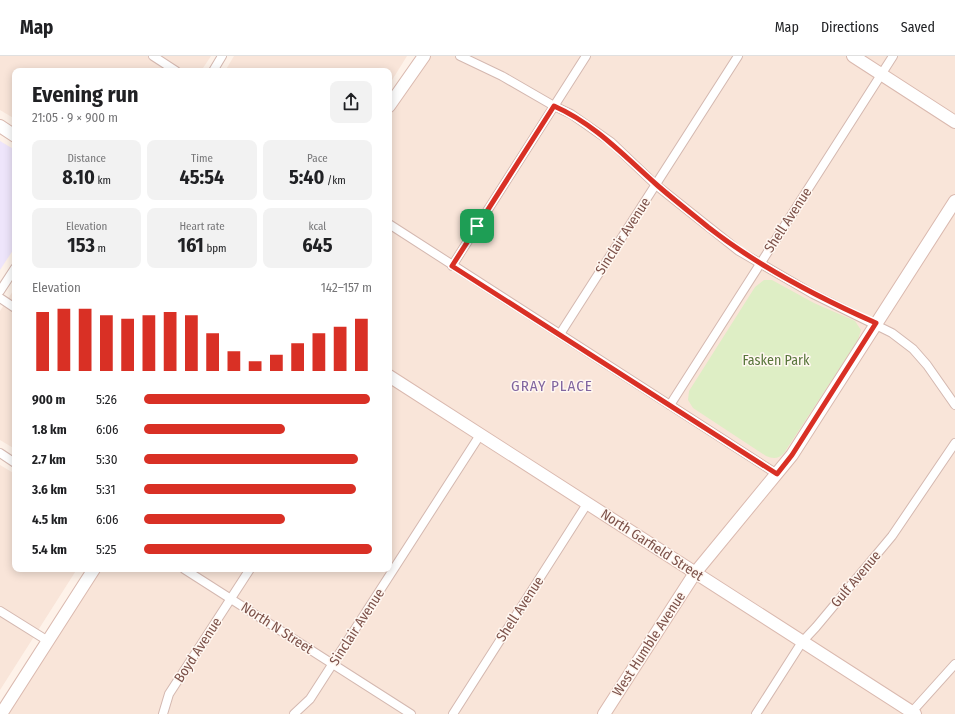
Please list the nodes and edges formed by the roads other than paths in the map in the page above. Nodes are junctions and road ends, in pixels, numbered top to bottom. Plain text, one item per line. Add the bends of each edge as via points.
1 (153, 56) edge
2 (222, 56) edge
3 (424, 56) edge
4 (460, 56) edge
5 (586, 56) edge
6 (738, 56) edge
7 (852, 56) edge
8 (893, 56) edge
9 (171, 68) edge
10 (215, 68) edge
11 (881, 74) junction
12 (392, 102) edge
13 (554, 106) junction
14 (955, 122) edge
15 (0, 126) edge
16 (12, 134) edge
17 (656, 184) junction
18 (955, 200) edge
19 (392, 226) edge
20 (760, 264) junction
21 (452, 266) junction
22 (12, 273) edge
23 (0, 291) edge
24 (0, 298) edge
25 (12, 306) edge
26 (876, 323) junction
27 (560, 334) junction
28 (392, 378) edge
29 (670, 404) junction
30 (955, 406) edge
31 (480, 435) junction
32 (955, 443) edge
33 (0, 453) edge
34 (12, 461) edge
35 (777, 474) junction
36 (588, 504) junction
37 (92, 572) edge
38 (189, 572) edge
39 (248, 572) edge
40 (695, 573) junction
41 (231, 599) junction
42 (0, 611) edge
43 (48, 641) junction
44 (802, 642) junction
45 (333, 664) junction
46 (955, 664) edge
47 (912, 713) edge
48 (1, 714) edge
49 (163, 714) edge
50 (294, 714) edge
51 (411, 714) edge
52 (453, 714) edge
53 (604, 714) edge
54 (756, 714) edge

1 - 9 street
2 - 10 street
3 - 12 main road
4 - 13 street via 502,76
5 - 13 street
6 - 17 street, Sinclair Avenue
7 - 11 main road
8 - 11 street, Shell Avenue
11 - 14 main road
11 - 20 street, Shell Avenue
13 - 17 street via 571,114 609,141
13 - 21 street
15 - 16 main road
17 - 20 street via 733,246
17 - 27 street, Sinclair Avenue
18 - 26 main road, West Humble Avenue
19 - 21 street
20 - 26 street via 813,294
20 - 29 street, Shell Avenue
21 - 27 street
22 - 23 street
24 - 25 street
26 - 30 street via 913,350 935,375
26 - 35 main road, West Humble Avenue via 792,455
27 - 29 street
28 - 31 main road, North Garfield Street
29 - 35 street
31 - 36 main road, North Garfield Street
31 - 45 street, Sinclair Avenue
32 - 44 street, Gulf Avenue via 906,518
33 - 34 street
35 - 40 main road, West Humble Avenue
36 - 40 main road, North Garfield Street
36 - 52 street, Shell Avenue
37 - 43 main road
38 - 41 street, North N Street
39 - 41 street, Boyd Avenue
40 - 44 main road, North Garfield Street
40 - 53 main road, West Humble Avenue
41 - 45 street, North N Street
41 - 49 street, Boyd Avenue via 169,694
42 - 43 street
43 - 48 main road
44 - 47 main road, North Garfield Street
44 - 54 street, Gulf Avenue
45 - 50 street, Sinclair Avenue via 310,699
45 - 51 street, North N Street
46 - 47 street

